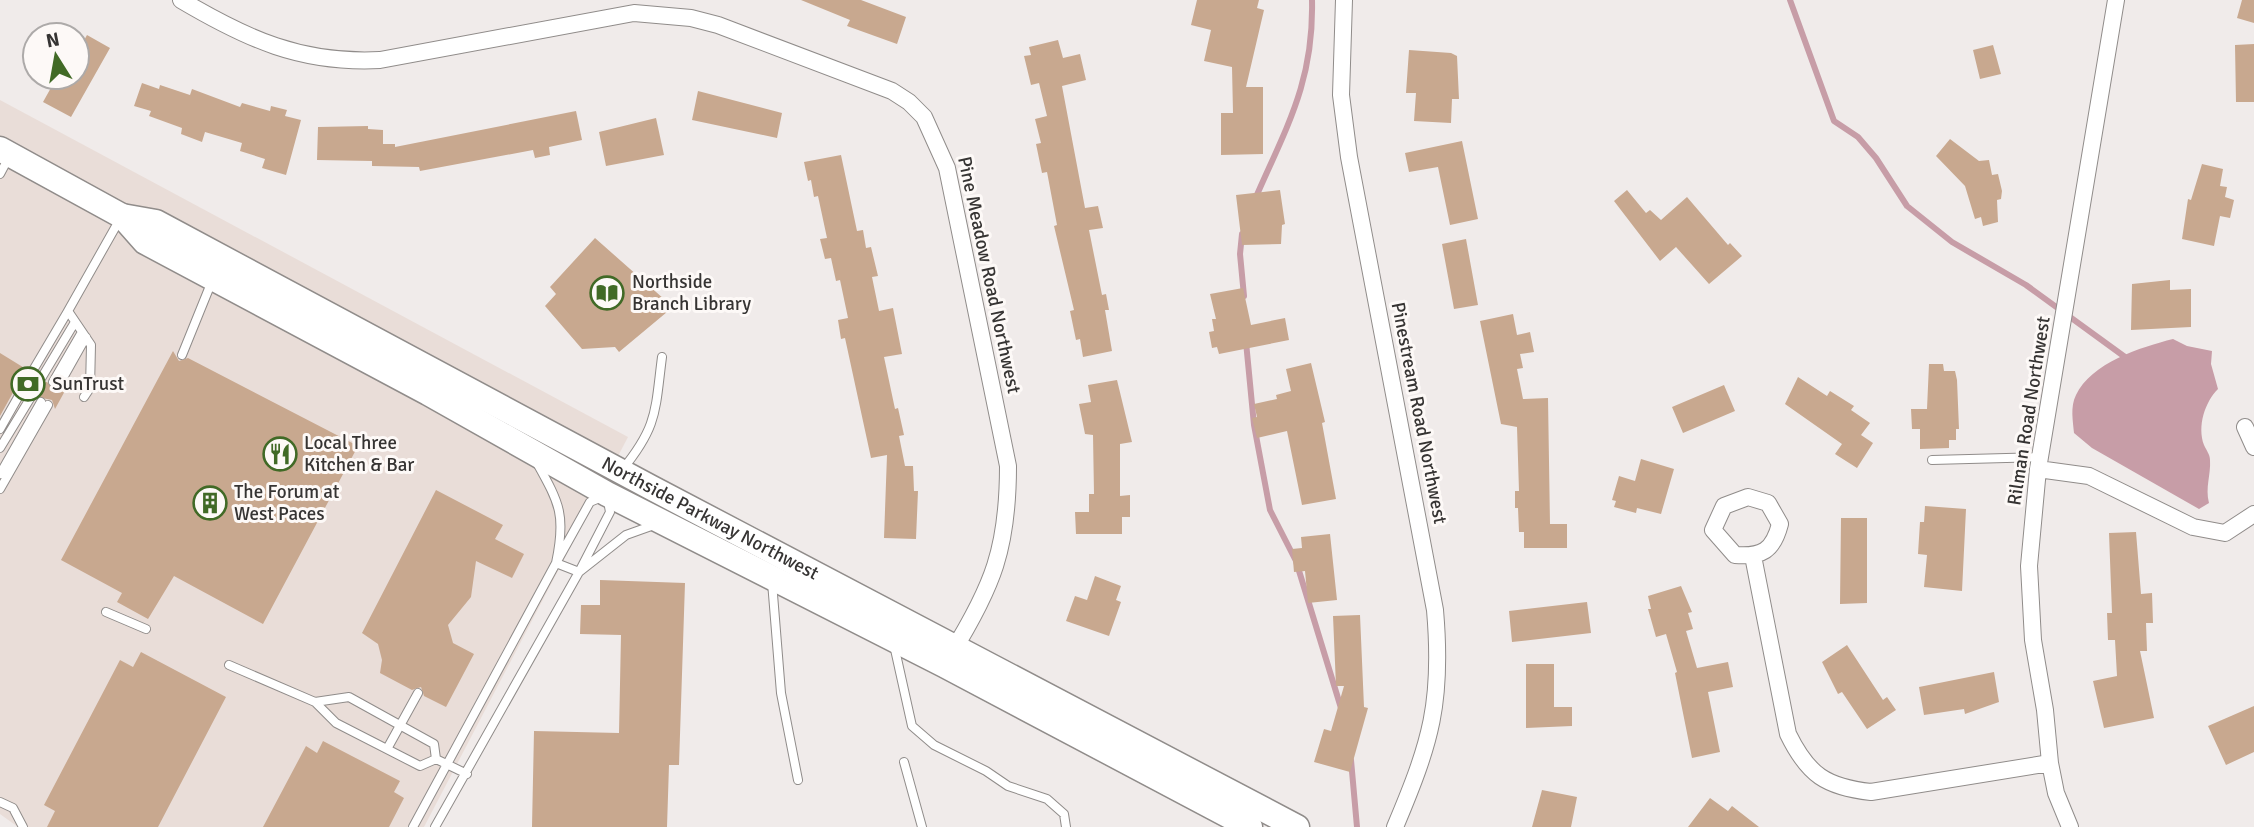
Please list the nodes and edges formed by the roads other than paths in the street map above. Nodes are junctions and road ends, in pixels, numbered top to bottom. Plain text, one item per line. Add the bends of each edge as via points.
1 (181, 0) edge
2 (1344, 0) edge
3 (2116, 0) edge
4 (4, 159) edge
5 (122, 216) junction
6 (213, 278) junction
7 (68, 311) junction
8 (75, 322) junction
9 (84, 335) junction
10 (182, 355) dead end
11 (662, 357) dead end
12 (32, 372) dead end
13 (42, 377) dead end
14 (56, 384) dead end
15 (21, 392) dead end
16 (31, 397) dead end
17 (84, 397) dead end
18 (2245, 427) dead end
19 (0, 429) edge
20 (2254, 447) edge
21 (0, 448) edge
22 (529, 450) junction
23 (1932, 460) dead end
24 (2039, 463) junction
25 (621, 471) junction
26 (0, 474) edge
27 (0, 489) edge
28 (607, 494) junction
29 (2254, 514) edge
30 (663, 522) junction
31 (1753, 556) dead end
32 (556, 563) junction
33 (579, 572) junction
34 (772, 578) junction
35 (106, 612) dead end
36 (146, 629) dead end
37 (893, 639) junction
38 (950, 656) junction
39 (229, 665) dead end
40 (418, 693) dead end
41 (316, 702) junction
42 (400, 725) junction
43 (387, 749) junction
44 (436, 759) junction
45 (904, 762) dead end
46 (2050, 763) junction
47 (447, 764) junction
48 (467, 774) junction
49 (798, 780) dead end
50 (0, 802) edge
51 (23, 827) edge
52 (413, 827) edge
53 (435, 827) edge
54 (922, 827) edge
55 (1066, 827) edge
56 (1250, 827) edge
57 (1297, 827) edge
58 (1395, 827) edge
59 (2070, 827) edge

1 - 38 street, Pine Meadow Road Northwest via 258,42 350,61 380,60 606,16 646,13 691,18 892,91 909,102 923,117 947,168 1008,466 1008,512 999,562 981,605
2 - 58 street, Pinestream Road Northwest via 1341,95 1349,157 1435,610 1439,662 1428,744
3 - 24 street, Rilman Road Northwest
4 - 5 main road, Northside Parkway Northwest
5 - 6 main road, Northside Parkway Northwest via 145,242
5 - 7 lane
5 - 25 main road, Northside Parkway Northwest via 156,222
6 - 10 lane
6 - 22 main road, Northside Parkway Northwest
7 - 8 lane
7 - 12 lane
8 - 9 lane
8 - 13 lane
9 - 14 lane
9 - 17 lane via 91,345 90,388
11 - 25 lane via 653,422 645,442
15 - 19 lane
16 - 21 lane
18 - 20 street
22 - 28 main road, Northside Parkway Northwest
22 - 32 lane via 555,494 563,530
23 - 24 lane
24 - 29 street via 2089,476 2193,527 2225,533
24 - 46 street, Rilman Road Northwest via 2029,594
25 - 28 lane
25 - 38 main road, Northside Parkway Northwest
26 - 27 lane via 44,404
28 - 30 main road, Northside Parkway Northwest
28 - 32 lane via 590,502
28 - 33 lane via 610,512
30 - 33 lane via 626,534
30 - 34 main road, Northside Parkway Northwest
31 - 46 street via 1787,734 1800,759 1817,776 1843,789 1871,792
32 - 33 lane
32 - 47 lane
33 - 48 lane
34 - 37 main road, Northside Parkway Northwest
34 - 49 lane via 781,693
35 - 36 lane
37 - 38 main road, Northside Parkway Northwest
37 - 55 lane via 912,726 934,745 1007,786 1047,799 1064,814
38 - 56 main road, Northside Parkway Northwest
38 - 57 main road, Northside Parkway Northwest
39 - 41 lane
40 - 42 lane
41 - 42 lane via 349,697
41 - 43 lane via 336,723
42 - 43 lane
42 - 44 lane via 435,744
43 - 44 lane via 420,766
44 - 47 lane
45 - 54 lane
46 - 59 street, Rilman Road Northwest
47 - 48 lane
47 - 52 lane
48 - 53 lane
50 - 51 lane via 13,808

